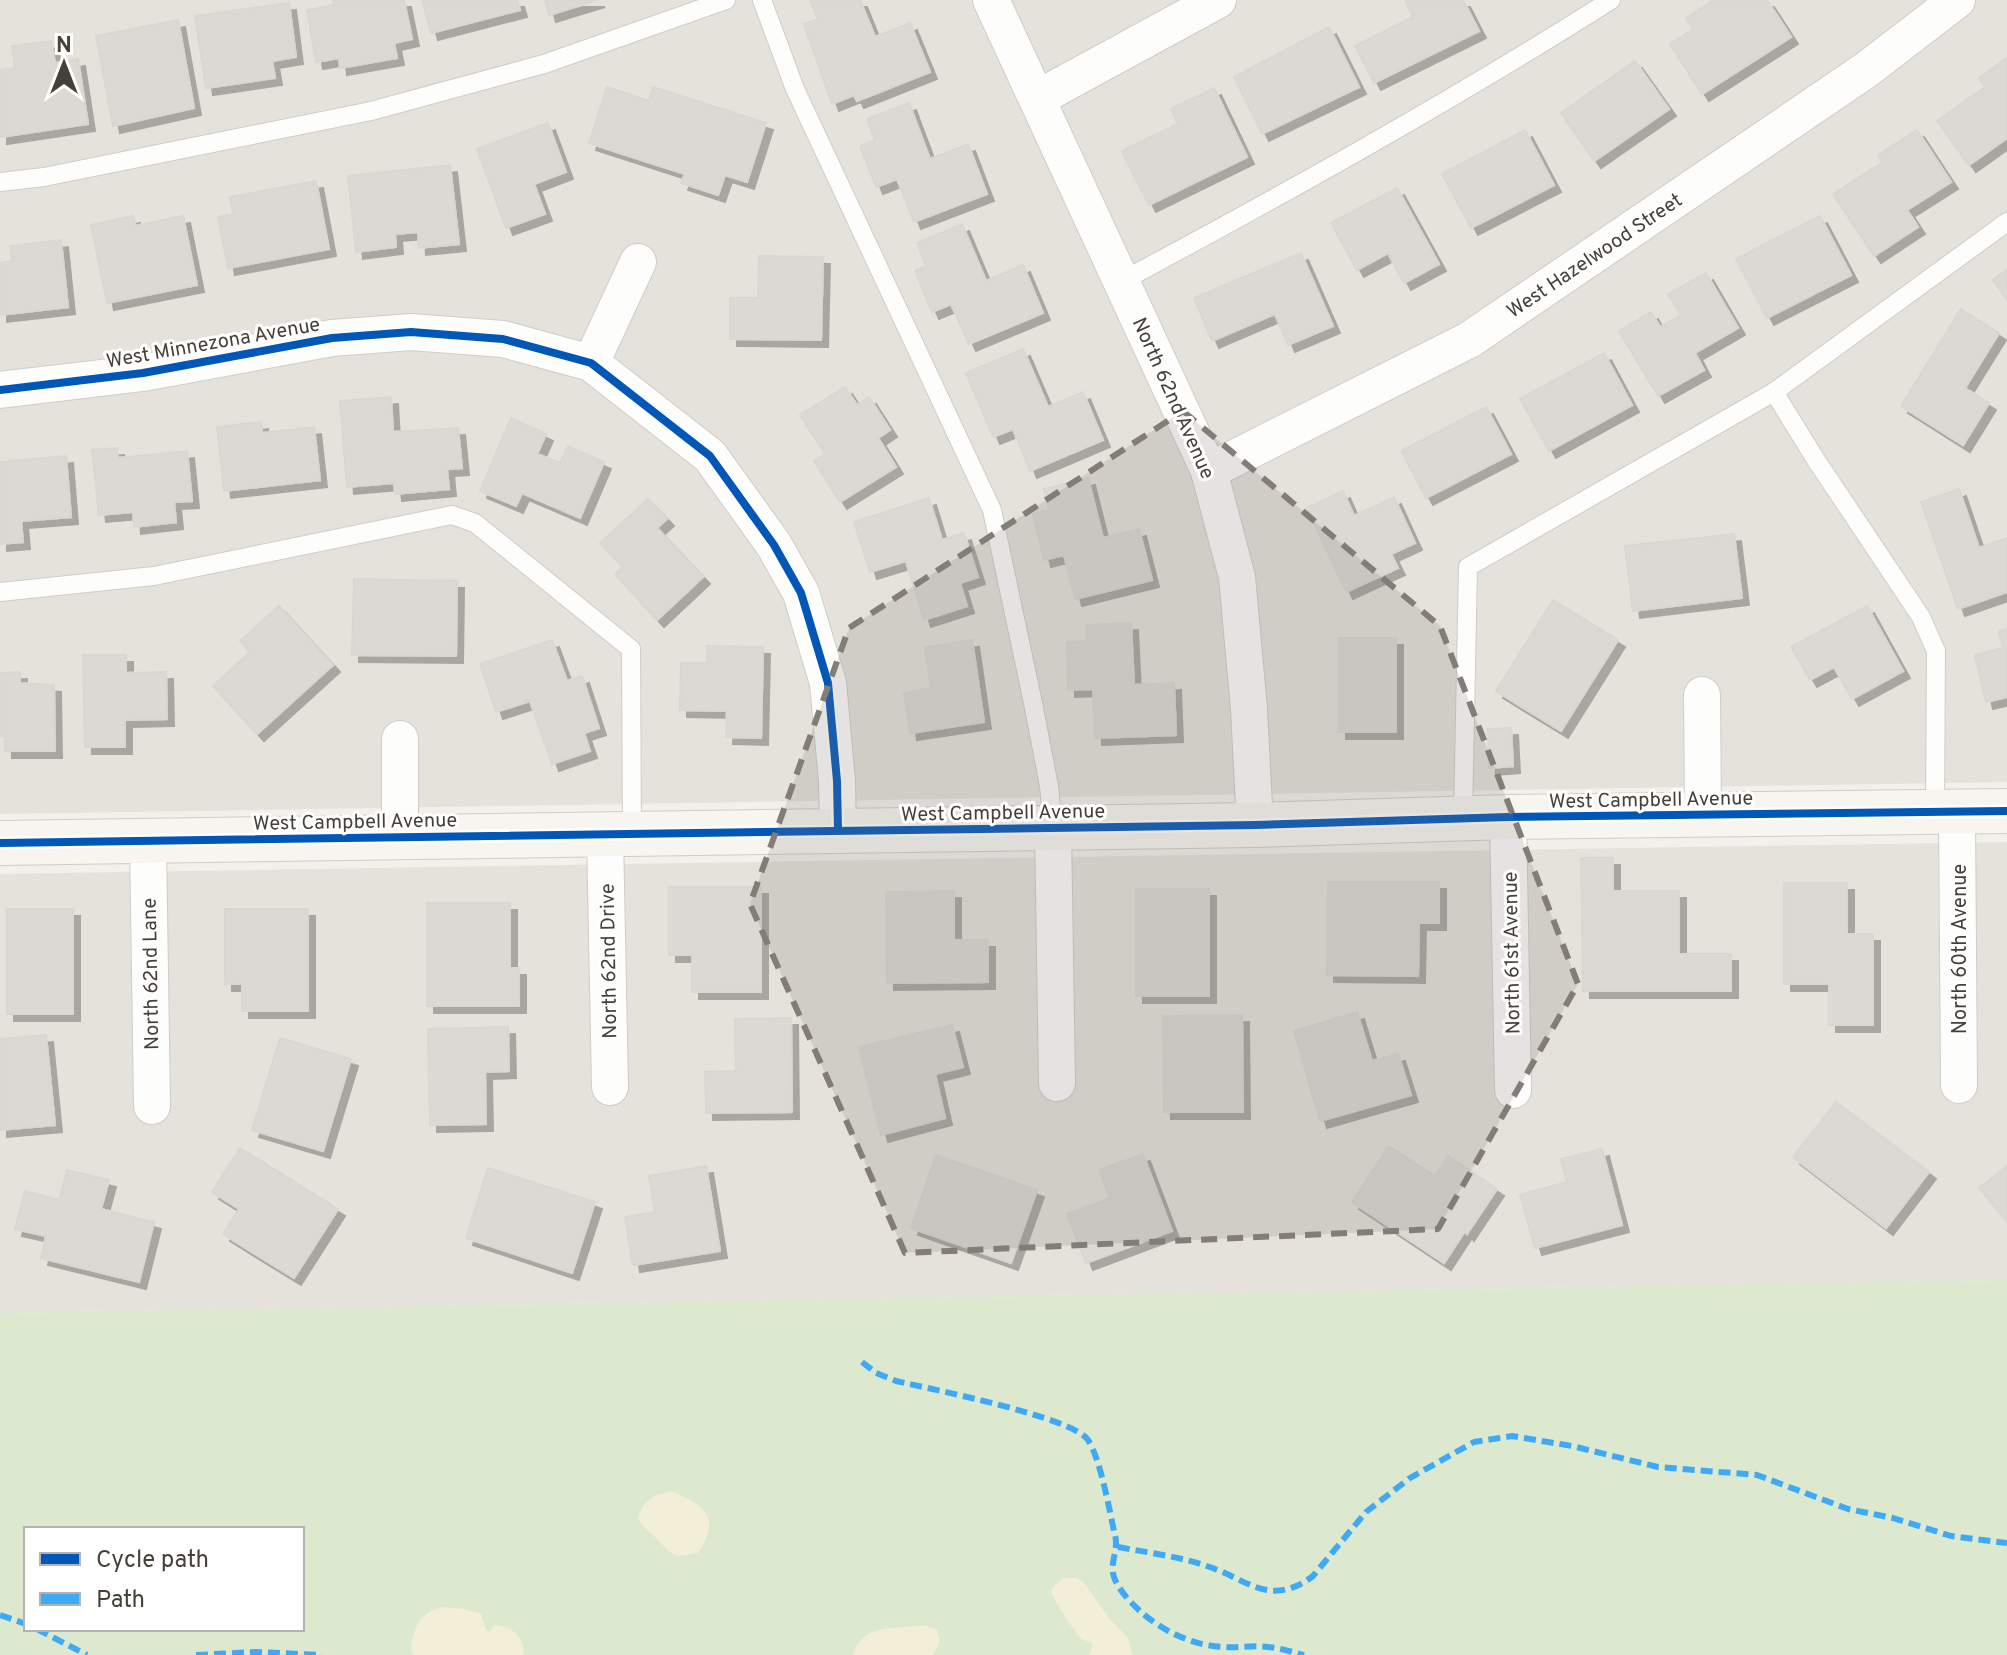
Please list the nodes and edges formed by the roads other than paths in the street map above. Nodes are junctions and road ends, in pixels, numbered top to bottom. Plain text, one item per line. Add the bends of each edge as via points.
1 (726, 0) edge
2 (762, 0) edge
3 (991, 0) edge
4 (1218, 0) edge
5 (1611, 0) edge
6 (1957, 0) edge
7 (1038, 98) junction
8 (0, 182) edge
9 (2007, 222) edge
10 (638, 262) dead end
11 (1122, 281) junction
12 (591, 363) junction
13 (0, 390) edge
14 (1774, 392) junction
15 (1209, 471) junction
16 (0, 592) edge
17 (1702, 695) dead end
18 (400, 739) dead end
19 (2007, 811) edge
20 (1946, 812) junction
21 (1703, 815) junction
22 (1508, 817) junction
23 (1463, 818) junction
24 (1255, 825) junction
25 (1053, 828) junction
26 (838, 830) junction
27 (618, 834) junction
28 (400, 836) junction
29 (148, 841) junction
30 (0, 843) edge
31 (1057, 1083) dead end
32 (1959, 1085) dead end
33 (610, 1087) dead end
34 (1513, 1090) dead end
35 (152, 1106) dead end

1 - 8 lane via 544,64 371,111
2 - 25 lane via 795,89 992,510
3 - 7 street, North 62nd Avenue
4 - 7 street
5 - 11 lane via 1319,175
6 - 15 street, West Hazelwood Street via 1866,70 1469,340
7 - 11 street, North 62nd Avenue
9 - 14 lane
10 - 12 street
11 - 15 street, North 62nd Avenue
12 - 13 street, West Minnezona Avenue via 503,339 411,332 332,338 143,373
12 - 26 street, West Minnezona Avenue via 710,456 774,545 801,593 828,683
14 - 20 lane via 1921,617 1936,651
14 - 23 lane via 1468,567
15 - 24 street, North 62nd Avenue via 1237,577
16 - 27 lane via 154,576 452,515 475,523 631,649
17 - 21 street
18 - 28 street
19 - 20 street, West Campbell Avenue
20 - 21 street, West Campbell Avenue
20 - 32 street, North 60th Avenue
21 - 22 street, West Campbell Avenue
22 - 23 street, West Campbell Avenue
22 - 34 street, North 61st Avenue
23 - 24 street, West Campbell Avenue
24 - 25 street, West Campbell Avenue
25 - 26 street, West Campbell Avenue
25 - 31 street
26 - 27 street, West Campbell Avenue
27 - 28 street, West Campbell Avenue
27 - 33 street, North 62nd Drive
28 - 29 street, West Campbell Avenue
29 - 30 street, West Campbell Avenue
29 - 35 street, North 62nd Lane

